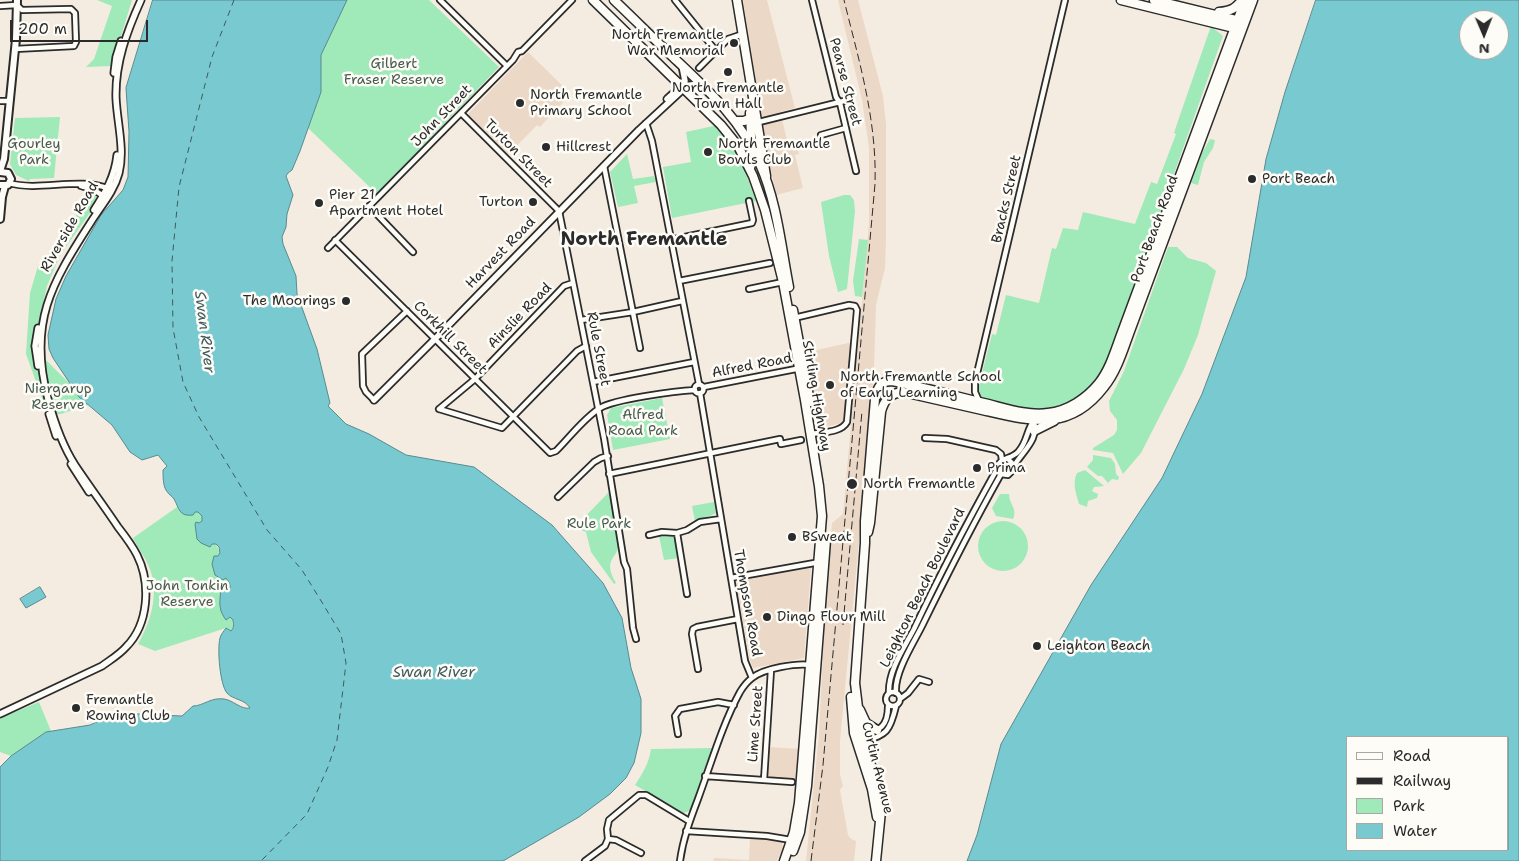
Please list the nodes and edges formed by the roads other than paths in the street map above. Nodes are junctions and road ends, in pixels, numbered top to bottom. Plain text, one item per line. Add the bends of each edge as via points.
1 (139, 0) edge
2 (440, 0) edge
3 (572, 0) edge
4 (593, 0) edge
5 (614, 0) edge
6 (675, 0) edge
7 (732, 0) edge
8 (737, 0) edge
9 (812, 0) edge
10 (1065, 0) edge
11 (1121, 0) edge
12 (1154, 0) edge
13 (1243, 0) edge
14 (1254, 0) edge
15 (17, 3) edge
16 (0, 6) edge
17 (1213, 14) junction
18 (1239, 25) junction
19 (741, 35) junction
20 (15, 49) junction
21 (716, 51) junction
22 (507, 66) junction
23 (682, 66) junction
24 (700, 68) dead end
25 (702, 84) junction
26 (683, 86) junction
27 (848, 100) dead end
28 (0, 101) edge
29 (10, 101) junction
30 (840, 102) junction
31 (461, 113) junction
32 (735, 121) junction
33 (753, 122) junction
34 (646, 123) junction
35 (846, 128) junction
36 (821, 135) dead end
37 (752, 145) junction
38 (604, 166) junction
39 (750, 168) junction
40 (856, 171) dead end
41 (4, 178) edge
42 (77, 185) junction
43 (768, 185) junction
44 (110, 189) junction
45 (105, 197) junction
46 (748, 201) dead end
47 (369, 206) junction
48 (559, 211) junction
49 (0, 219) edge
50 (335, 240) junction
51 (670, 240) junction
52 (328, 248) dead end
53 (413, 252) dead end
54 (770, 263) dead end
55 (679, 281) junction
56 (783, 282) junction
57 (573, 283) junction
58 (749, 289) dead end
59 (682, 301) junction
60 (406, 311) junction
61 (633, 312) junction
62 (792, 319) junction
63 (581, 320) junction
64 (436, 339) junction
65 (586, 346) junction
66 (640, 348) dead end
67 (694, 362) junction
68 (802, 368) junction
69 (476, 379) junction
70 (593, 382) junction
71 (699, 384) junction
72 (880, 384) joint
73 (704, 387) junction
74 (695, 390) junction
75 (700, 393) junction
76 (891, 395) joint
77 (374, 400) joint
78 (980, 402) junction
79 (598, 409) junction
80 (1024, 412) junction
81 (1046, 413) junction
82 (513, 417) junction
83 (1058, 419) junction
84 (1033, 421) junction
85 (1034, 432) junction
86 (813, 434) junction
87 (925, 438) dead end
88 (802, 440) dead end
89 (550, 452) joint
90 (710, 453) junction
91 (608, 456) junction
92 (1005, 460) junction
93 (1014, 466) junction
94 (998, 468) junction
95 (609, 474) junction
96 (1001, 474) junction
97 (558, 497) dead end
98 (721, 519) junction
99 (677, 533) junction
100 (649, 535) dead end
101 (865, 543) junction
102 (821, 562) junction
103 (732, 578) junction
104 (687, 594) dead end
105 (738, 619) junction
106 (636, 639) dead end
107 (813, 665) junction
108 (698, 669) dead end
109 (771, 670) junction
110 (752, 678) junction
111 (929, 682) dead end
112 (855, 683) junction
113 (890, 692) junction
114 (896, 692) junction
115 (900, 699) junction
116 (856, 702) junction
117 (734, 705) junction
118 (888, 706) junction
119 (896, 706) junction
120 (0, 714) edge
121 (877, 730) junction
122 (678, 734) dead end
123 (860, 740) junction
124 (705, 776) junction
125 (764, 780) junction
126 (792, 782) dead end
127 (689, 821) junction
128 (686, 831) junction
129 (608, 839) junction
130 (791, 840) junction
131 (641, 853) dead end
132 (585, 861) edge
133 (680, 861) edge
134 (784, 861) edge
135 (789, 861) edge
136 (876, 861) edge

1 - 44 street, Riverside Road via 117,72 121,163
2 - 22 street
3 - 22 street, John Street
4 - 26 main road, Stirling Highway
5 - 23 main road, Stirling Highway
6 - 21 street
7 - 19 main road
8 - 19 main road
9 - 30 street, Pearse Street via 836,97
10 - 78 street, Bracks Street via 976,382 975,392
11 - 18 main road
12 - 17 main road
13 - 17 main road via 1231,11
13 - 18 main road, Port Beach Road
14 - 18 main road, Port Beach Road
15 - 16 street
15 - 20 main road
15 - 20 street via 22,10 71,9 75,13 76,42 69,48
17 - 18 main road
18 - 81 main road, Port Beach Road via 1109,366 1099,383 1081,400 1064,409
18 - 83 main road, Port Beach Road via 1150,278 1111,377 1090,402
19 - 21 street via 729,38
19 - 33 main road
20 - 29 main road
21 - 24 street
22 - 31 street, John Street
23 - 25 main road, Stirling Highway
23 - 26 street
25 - 26 street
25 - 32 main road, Stirling Highway
26 - 34 street, Harvest Road
26 - 39 main road, Stirling Highway via 728,132
27 - 30 street
28 - 29 street
29 - 41 main road
30 - 33 street
30 - 35 street, Pearse Street
31 - 47 street, John Street
31 - 48 street, Turton Street
32 - 33 main road
32 - 37 main road, Stirling Highway
33 - 37 main road
33 - 43 main road
34 - 38 street, Harvest Road
34 - 51 street
35 - 36 street
35 - 40 street, Pearse Street
37 - 39 main road
37 - 43 main road, Stirling Highway
38 - 48 street, Harvest Road
38 - 61 street
39 - 56 main road, Stirling Highway via 765,210
41 - 42 street via 22,185
41 - 49 main road
42 - 44 street
42 - 45 street
43 - 62 main road, Stirling Highway
44 - 45 street, Riverside Road
45 - 120 street, Riverside Road via 61,264 49,289 35,351 46,407 63,450 76,474 139,563 146,588 145,605 137,631 126,647 101,667
46 - 51 street via 752,223
47 - 50 street, John Street
47 - 53 street
48 - 57 street, Rule Street
48 - 64 street, Harvest Road
50 - 52 street, John Street
50 - 60 street, Corkhill Street
51 - 55 street
54 - 55 street
55 - 59 street
56 - 58 street
56 - 62 main road, Stirling Highway
57 - 63 street, Rule Street
57 - 69 street, Ainslie Road via 564,286
59 - 61 street
59 - 67 street
60 - 64 street, Corkhill Street
60 - 77 street via 362,354 363,386
61 - 63 street
61 - 66 street
62 - 68 main road, Stirling Highway
62 - 86 street via 849,305 856,308 847,422 840,429
63 - 65 street, Rule Street
64 - 69 street, Corkhill Street
64 - 77 street, Harvest Road
65 - 70 street, Rule Street
65 - 82 street via 577,351
67 - 70 street
67 - 71 street
68 - 73 street, Alfred Road
68 - 86 main road, Stirling Highway
69 - 82 street, Corkhill Street
69 - 82 street, Ainslie Road via 440,409 502,428
70 - 79 street, Rule Street
71 - 73 street
71 - 74 street
72 - 78 main road, Port Beach Road via 892,381
72 - 101 main road, Curtin Avenue via 875,399
73 - 75 street
74 - 75 street
74 - 79 street, Alfred Road via 615,403
75 - 90 street, Thompson Road
76 - 84 main road, Port Beach Road via 903,392
76 - 101 main road, Curtin Avenue via 881,412 870,523
78 - 80 main road, Port Beach Road
79 - 89 street, Alfred Road via 556,451
79 - 91 street, Rule Street
80 - 81 main road, Port Beach Road
80 - 84 street
81 - 84 street
82 - 89 street, Corkhill Street
83 - 84 main road, Port Beach Road
83 - 85 main road
84 - 85 street
84 - 92 street via 1021,448
85 - 93 street via 1029,446
86 - 102 main road, Stirling Highway via 822,508
87 - 92 street via 948,439 996,450
88 - 90 street via 781,444 780,439
90 - 95 street
90 - 98 street, Thompson Road
91 - 95 street, Rule Street
91 - 97 street via 594,462
92 - 93 street
92 - 94 street via 998,464
93 - 96 street via 1010,474
94 - 96 street
94 - 113 street, Leighton Beach Boulevard via 909,638 889,683
95 - 106 street, Rule Street
96 - 114 street, Leighton Beach Boulevard via 906,658 895,684
98 - 99 street via 700,522
98 - 103 street, Thompson Road
99 - 100 street
99 - 104 street
101 - 112 main road, Curtin Avenue
102 - 103 street
102 - 107 main road, Stirling Highway
103 - 105 street, Thompson Road
105 - 108 street via 693,629
105 - 110 street, Thompson Road via 745,661
107 - 109 street
107 - 130 main road, Stirling Highway via 799,803
107 - 135 main road, Stirling Highway via 804,806 800,832
109 - 110 street
109 - 125 street, Lime Street
110 - 117 street, Thompson Road
111 - 115 street via 919,679
112 - 116 main road, Curtin Avenue
112 - 123 main road, Curtin Avenue via 851,693 851,712
113 - 114 street
113 - 118 street, Leighton Beach Boulevard via 885,699
114 - 115 street
115 - 119 street
116 - 121 main road via 866,723
116 - 123 main road, Curtin Avenue
117 - 122 street via 718,702 680,708 675,716
117 - 124 street, Thompson Road
118 - 119 street
118 - 121 street, Leighton Beach Boulevard via 885,724
119 - 123 street via 891,726 884,733
121 - 123 street
123 - 136 main road, Curtin Avenue via 880,792
124 - 125 street
124 - 127 street, Thompson Road
125 - 126 street
127 - 128 street, Thompson Road
127 - 129 street via 646,795 639,795 609,820
128 - 130 street
128 - 133 street, Thompson Road
129 - 131 street
129 - 132 street via 602,850
130 - 134 main road, Stirling Highway

